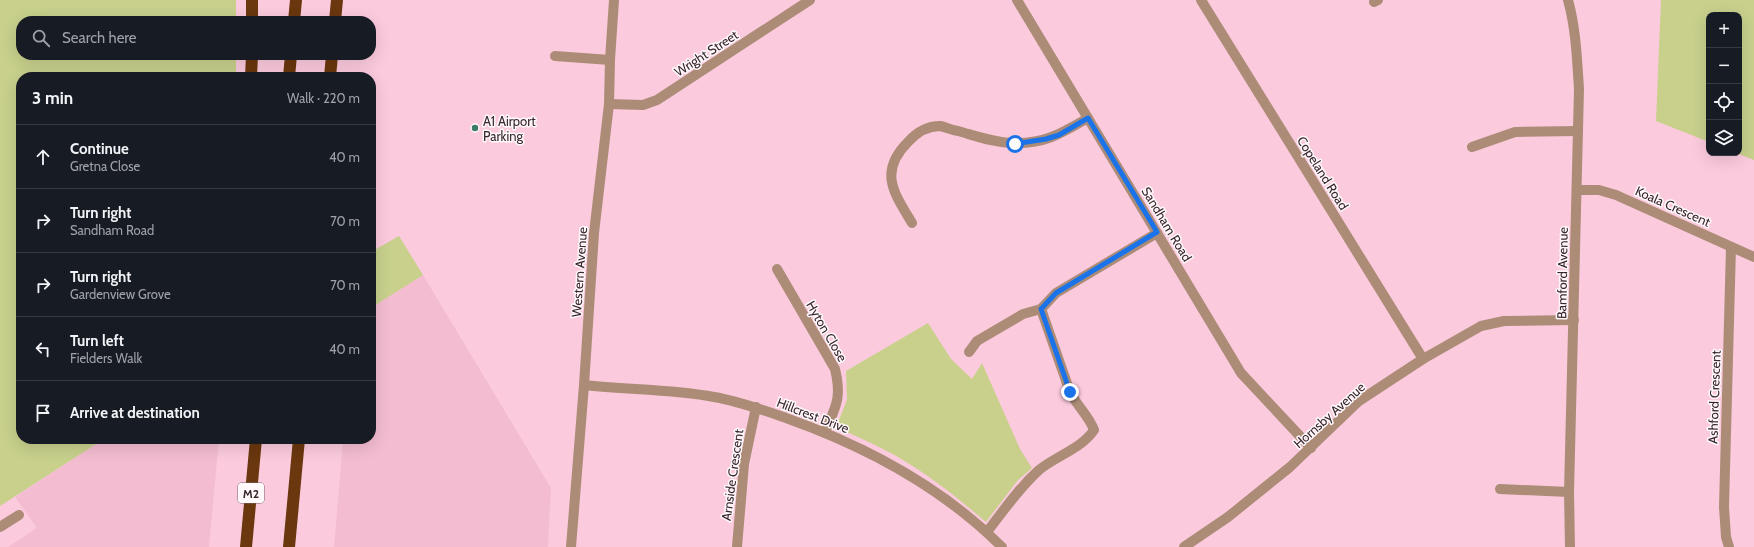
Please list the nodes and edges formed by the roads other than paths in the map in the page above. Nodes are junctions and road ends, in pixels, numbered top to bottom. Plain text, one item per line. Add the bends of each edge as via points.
1 (252, 0) edge
2 (296, 0) edge
3 (337, 0) edge
4 (614, 0) edge
5 (810, 0) edge
6 (1017, 0) edge
7 (1201, 0) edge
8 (1568, 0) edge
9 (252, 16) edge
10 (294, 16) edge
11 (335, 16) edge
12 (555, 56) dead end
13 (252, 60) edge
14 (291, 60) edge
15 (332, 60) edge
16 (610, 60) junction
17 (251, 72) edge
18 (290, 72) edge
19 (330, 72) edge
20 (609, 104) junction
21 (1088, 118) junction
22 (1578, 131) junction
23 (1472, 147) dead end
24 (1578, 190) junction
25 (912, 223) dead end
26 (1157, 232) junction
27 (1731, 247) junction
28 (1754, 257) edge
29 (777, 269) dead end
30 (1041, 309) junction
31 (1574, 320) junction
32 (969, 352) dead end
33 (1423, 359) junction
34 (584, 385) junction
35 (756, 407) junction
36 (825, 432) junction
37 (256, 444) edge
38 (298, 444) edge
39 (1311, 448) junction
40 (1500, 489) dead end
41 (1570, 492) junction
42 (18, 515) dead end
43 (0, 527) edge
44 (988, 532) junction
45 (246, 547) edge
46 (289, 547) edge
47 (570, 547) edge
48 (737, 547) edge
49 (1002, 547) edge
50 (1184, 547) edge
51 (1570, 547) edge
52 (1729, 547) edge

1 - 9 highway
2 - 10 highway
3 - 11 highway
4 - 16 street, Western Avenue
5 - 20 street, Wright Street via 657,100 643,105
6 - 21 street, Sandham Road
7 - 33 street, Copeland Road
8 - 22 street, Bamford Avenue via 1576,47
12 - 16 street
13 - 17 highway
14 - 18 highway
15 - 19 highway
16 - 20 street, Western Avenue
20 - 34 street, Western Avenue via 594,233
21 - 25 street via 1059,135 1015,144 998,143 940,126 927,128 915,135 899,151 891,171 895,194
21 - 26 street, Sandham Road
22 - 23 street via 1515,132
22 - 24 street, Bamford Avenue
24 - 27 street, Koala Crescent via 1599,190 1616,195
24 - 31 street, Bamford Avenue
26 - 30 street via 1056,293
26 - 39 street, Sandham Road via 1241,373
27 - 28 street, Koala Crescent
27 - 52 street, Ashford Crescent via 1724,507
29 - 36 street, Hyton Close via 835,369 839,385 838,402
30 - 32 street via 1023,314 983,337
30 - 44 street via 1070,392 1094,430 1088,439 1041,469 1022,486
31 - 33 street, Hornsby Avenue via 1504,321 1481,326
31 - 41 street, Bamford Avenue
33 - 39 street, Hornsby Avenue via 1359,401
34 - 35 street, Hillcrest Drive via 678,391
34 - 47 street, Western Avenue
35 - 36 street, Hillcrest Drive
35 - 48 street, Arnside Crescent via 744,464
36 - 44 street, Hillcrest Drive via 870,452 914,478
37 - 45 highway, M2
38 - 46 highway
39 - 50 street, Hornsby Avenue via 1233,513
40 - 41 street
41 - 51 street, Bamford Avenue
42 - 43 street
44 - 49 street, Hillcrest Drive

